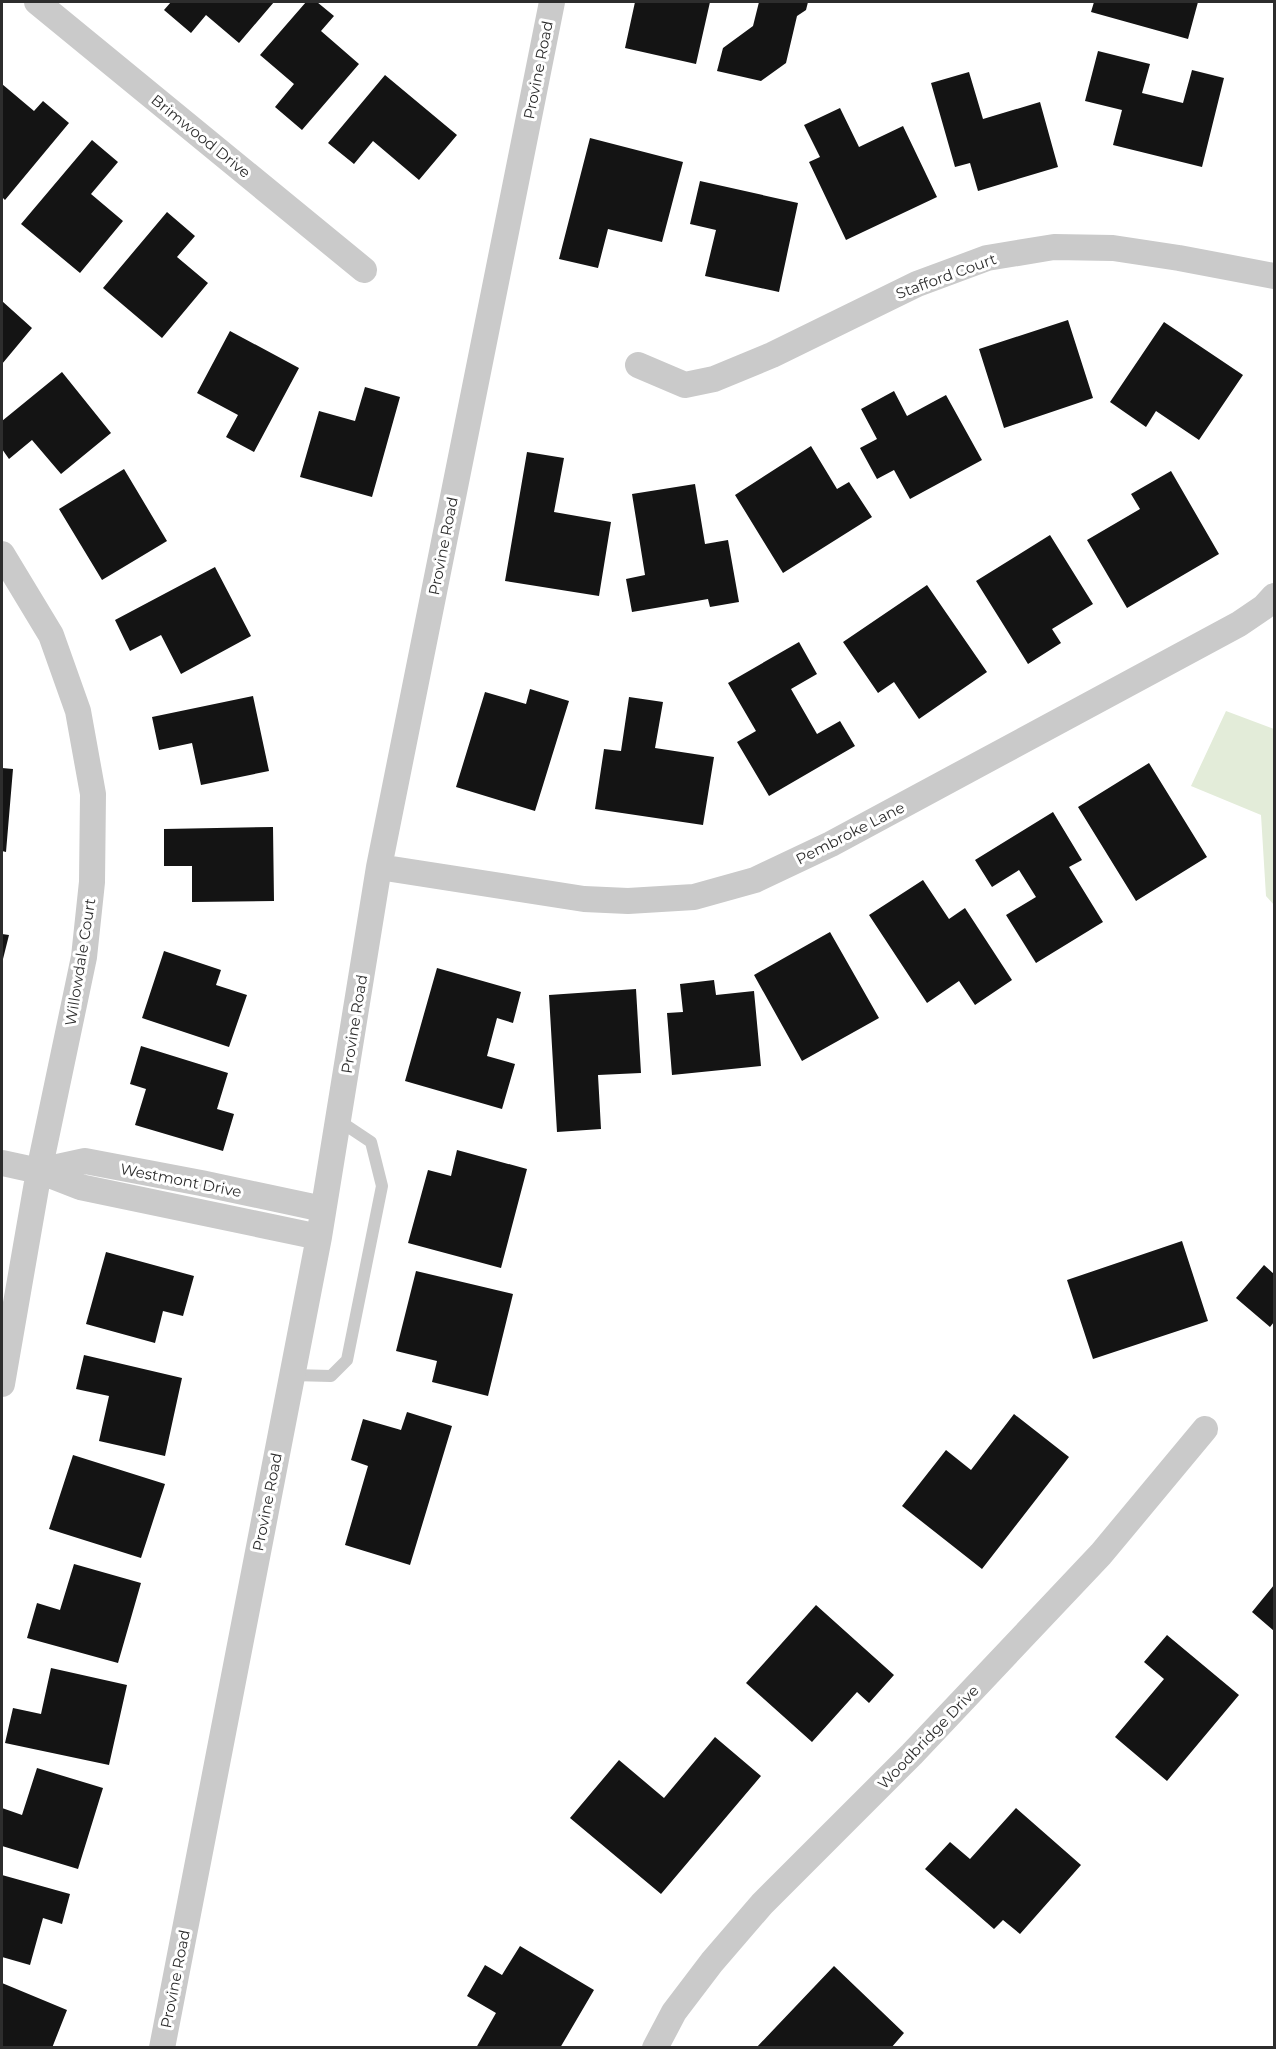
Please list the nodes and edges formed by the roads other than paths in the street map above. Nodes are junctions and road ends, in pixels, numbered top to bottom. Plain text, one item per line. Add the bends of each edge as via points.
1 (37, 2) edge
2 (552, 2) edge
3 (364, 270) dead end
4 (1275, 276) edge
5 (638, 365) dead end
6 (2, 554) edge
7 (1275, 596) edge
8 (379, 867) junction
9 (338, 1120) junction
10 (2, 1163) edge
11 (39, 1171) junction
12 (323, 1209) junction
13 (319, 1237) junction
14 (292, 1375) junction
15 (2, 1384) edge
16 (1205, 1429) dead end
17 (162, 2048) edge
18 (655, 2048) edge

1 - 3 street, Brimwood Drive
2 - 8 street, Provine Road
4 - 5 street, Stafford Court via 1113,248 1054,247 987,258 917,284 714,379 685,385
6 - 11 street, Willowdale Court via 51,635 78,711 93,794 92,882 84,957
7 - 8 street, Pembroke Lane via 1229,629 831,844 755,880 694,897 628,901 584,899
8 - 9 street, Provine Road
9 - 12 street, Provine Road
9 - 14 lane via 371,1142 382,1186 347,1360 331,1376
10 - 11 street, Westmont Drive
11 - 12 street, Westmont Drive via 85,1161
11 - 13 street, Westmont Drive via 80,1187
11 - 15 street, Willowdale Court
12 - 13 street, Provine Road
13 - 14 street, Provine Road
14 - 17 street, Provine Road
16 - 18 street, Woodbridge Drive via 1101,1554 912,1754 755,1912 674,2012

